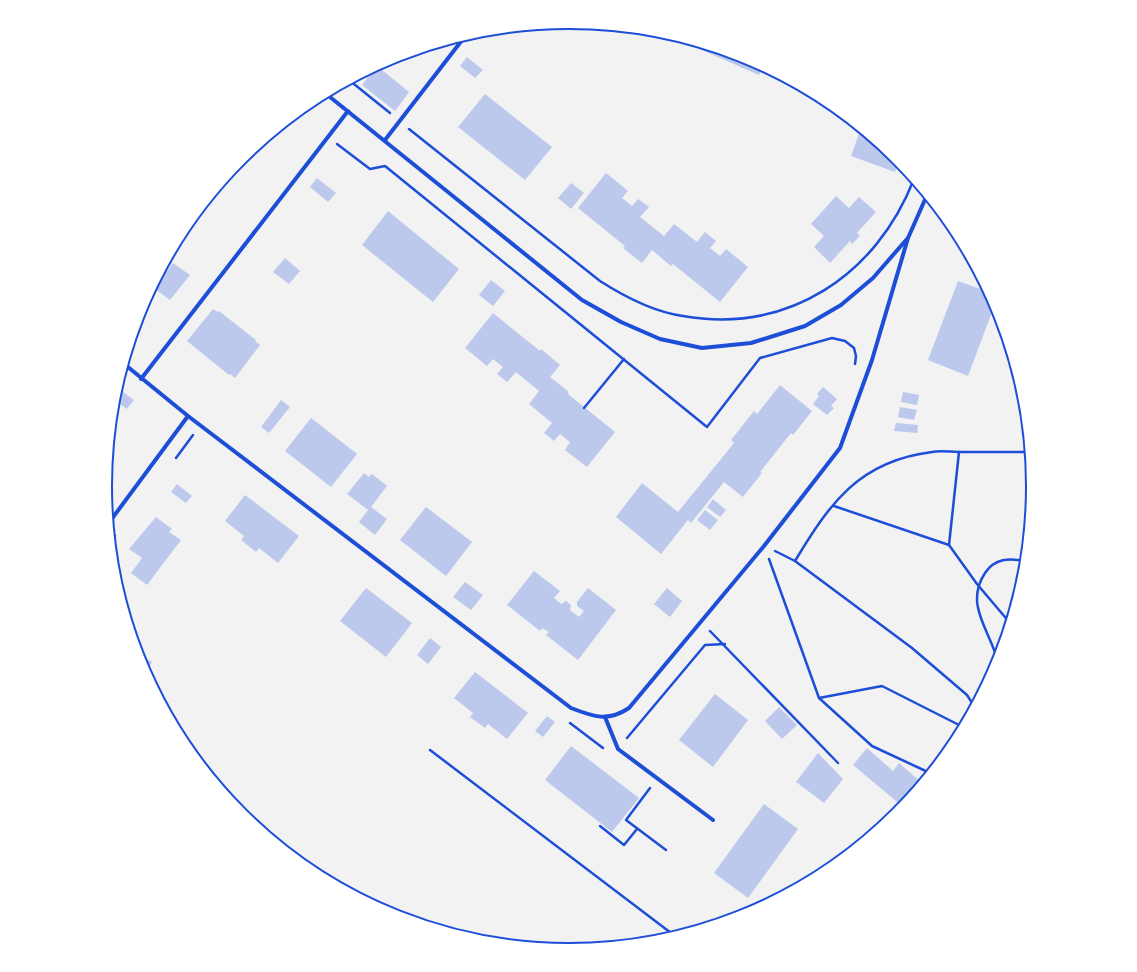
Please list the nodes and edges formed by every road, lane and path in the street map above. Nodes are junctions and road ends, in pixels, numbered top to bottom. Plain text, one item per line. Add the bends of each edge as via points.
1 (459, 43) edge
2 (353, 83) edge
3 (330, 96) edge
4 (348, 111) junction
5 (400, 121) junction
6 (385, 140) junction
7 (911, 184) edge
8 (925, 200) edge
9 (908, 238) junction
10 (760, 358) dead end
11 (624, 359) dead end
12 (127, 367) edge
13 (854, 369) dead end
14 (141, 379) junction
15 (584, 408) dead end
16 (188, 416) junction
17 (958, 452) junction
18 (1025, 452) edge
19 (834, 506) junction
20 (112, 518) edge
21 (949, 545) junction
22 (764, 546) junction
23 (1020, 560) edge
24 (795, 561) junction
25 (977, 584) junction
26 (1006, 618) edge
27 (701, 622) junction
28 (995, 651) edge
29 (818, 698) junction
30 (971, 701) edge
31 (605, 717) junction
32 (958, 724) edge
33 (430, 750) dead end
34 (838, 763) dead end
35 (925, 771) edge
36 (657, 778) junction
37 (713, 820) dead end
38 (600, 826) dead end
39 (637, 828) junction
40 (666, 850) dead end
41 (669, 931) edge

1 - 5 street
2 - 5 path
3 - 4 street
4 - 6 street
4 - 14 street
5 - 6 street
5 - 7 path via 600,281 622,295 683,316 709,319 751,318 775,313 830,287 849,273 875,246 900,210
6 - 9 street via 582,300 621,322 660,339 702,348 751,343 805,326 841,305 874,278
8 - 9 street
9 - 22 street via 872,360 840,448
10 - 13 path via 832,338 845,341 854,348
11 - 15 path
12 - 14 street
14 - 16 street
16 - 20 street
16 - 31 street via 571,708 588,715
17 - 18 path
17 - 19 path via 933,451 900,458 866,473 849,487
17 - 21 path
19 - 21 path
19 - 24 path via 818,523
21 - 25 path
22 - 24 path
22 - 27 street
22 - 29 path
23 - 25 path via 999,560 989,567
24 - 30 path via 912,648 967,695
25 - 26 path
25 - 28 path via 976,600 981,622
27 - 31 street via 629,708 618,715
27 - 34 path
29 - 32 path via 882,686
29 - 35 path via 872,746
31 - 36 street via 618,749
33 - 41 path
36 - 37 street
36 - 39 path via 626,820
38 - 39 path via 624,845
39 - 40 path

